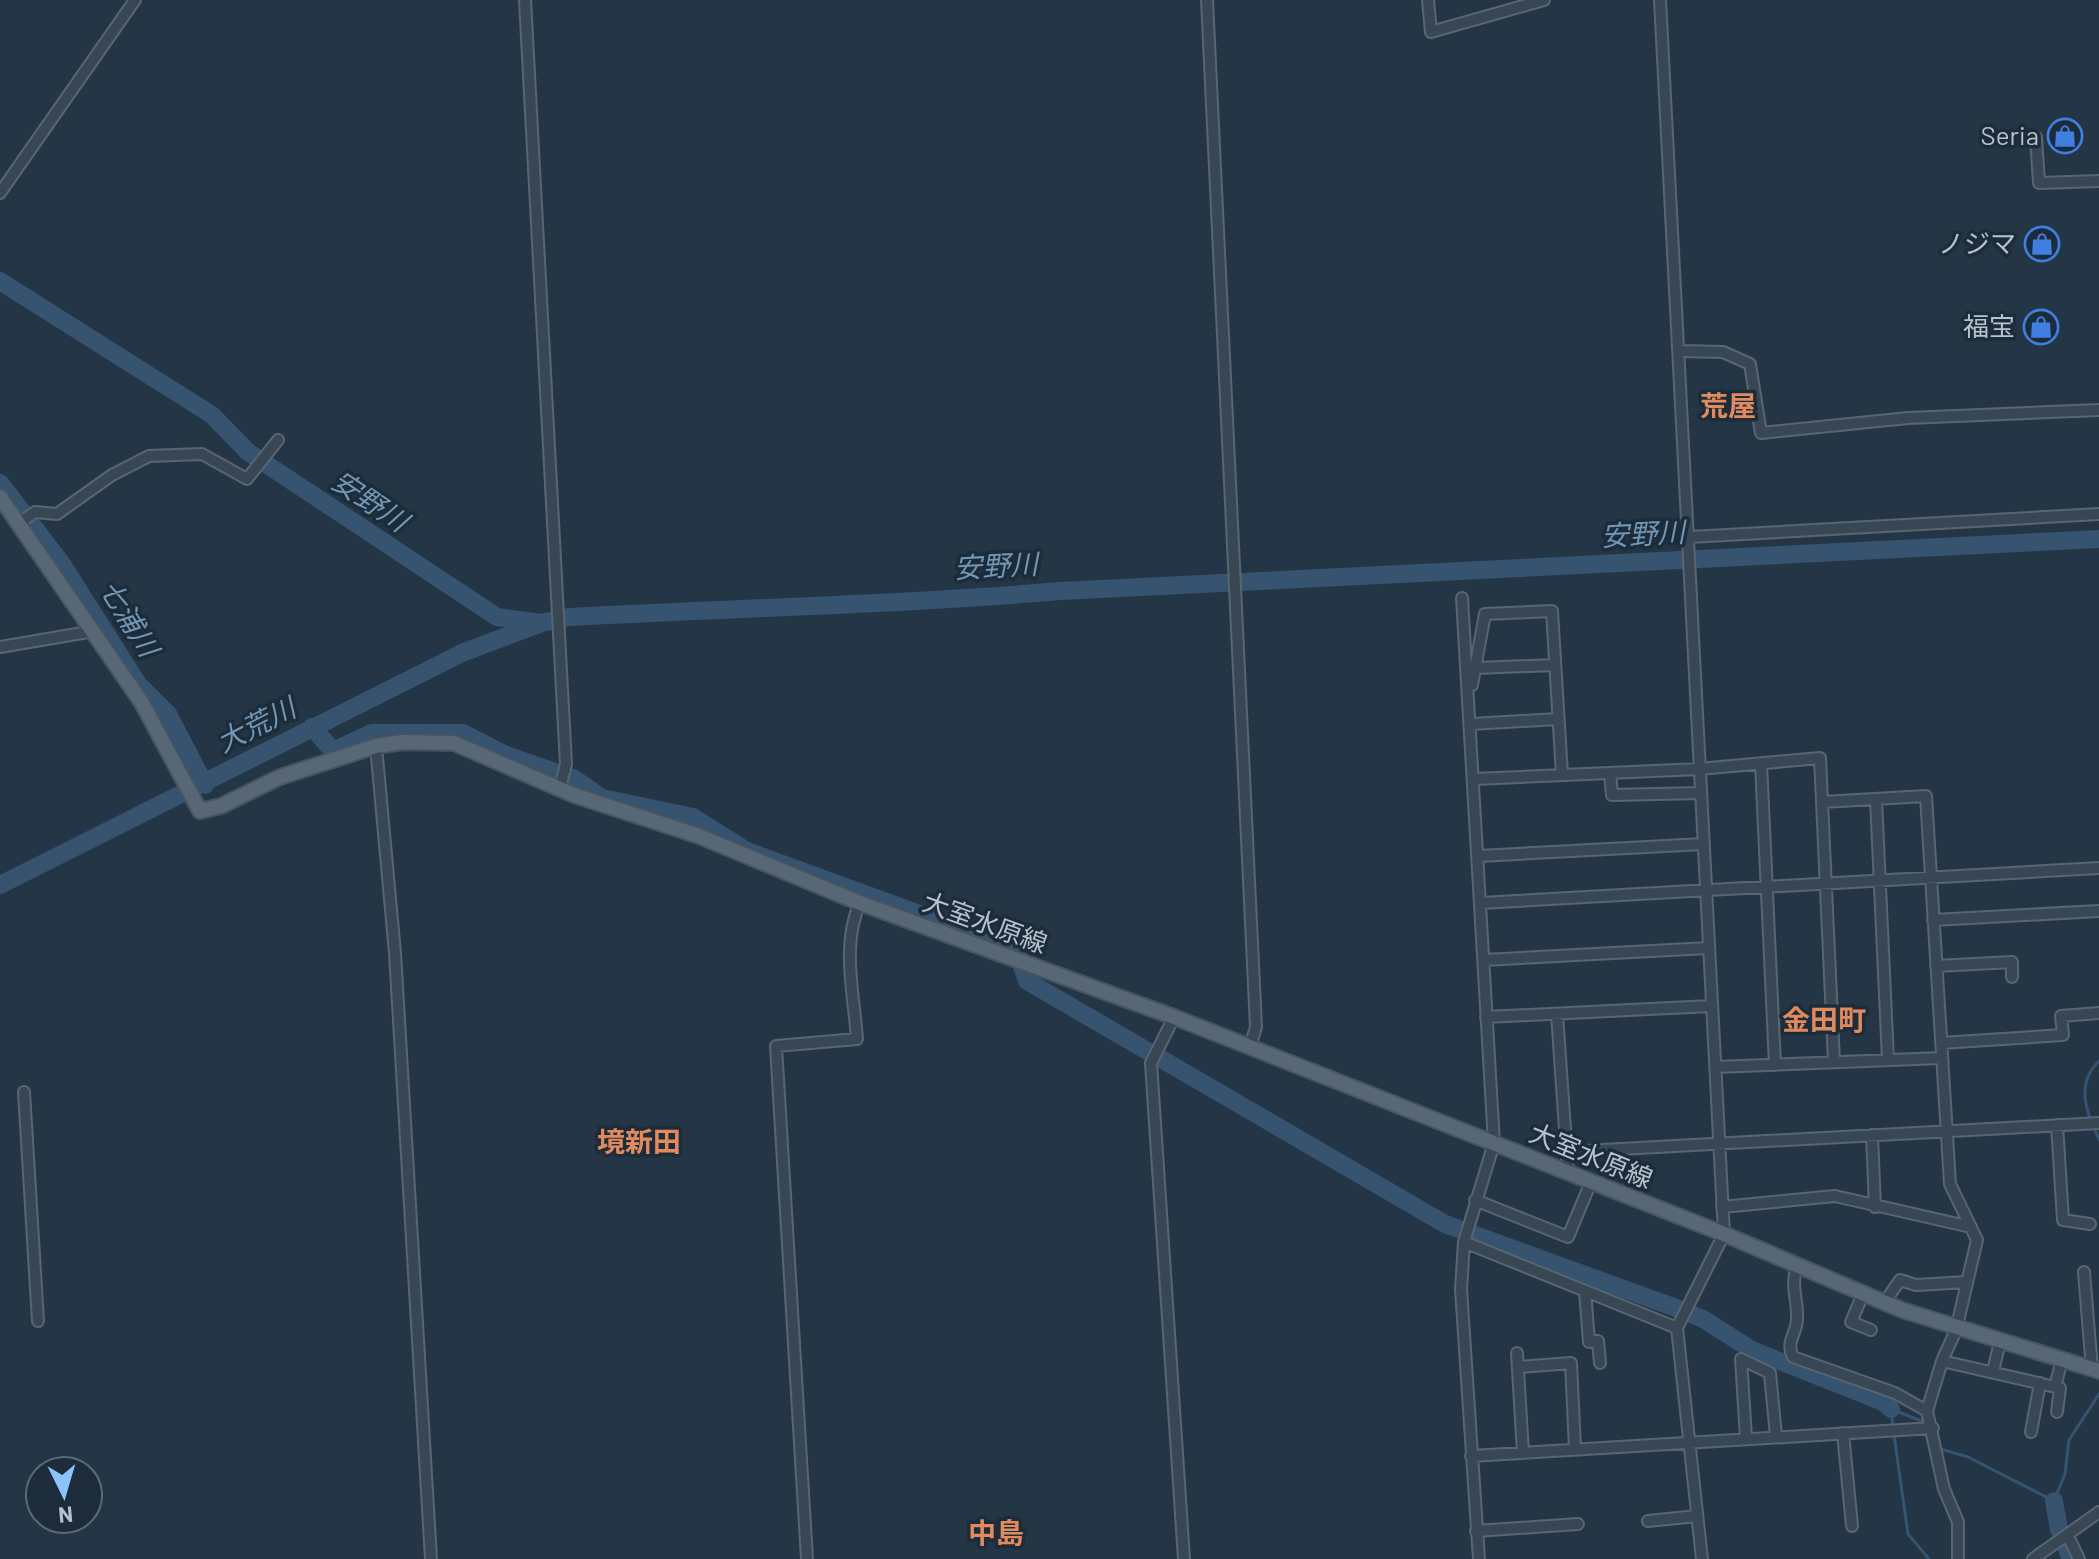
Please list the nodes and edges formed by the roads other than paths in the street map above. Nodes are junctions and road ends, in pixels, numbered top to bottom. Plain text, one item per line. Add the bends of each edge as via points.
1 (135, 0) edge
2 (525, 0) edge
3 (1207, 0) edge
4 (1428, 0) edge
5 (1544, 0) edge
6 (1660, 0) edge
7 (2036, 137) dead end
8 (2099, 181) edge
9 (0, 193) edge
10 (1680, 351) junction
11 (2099, 410) edge
12 (275, 443) dead end
13 (0, 497) edge
14 (2099, 514) edge
15 (18, 524) junction
16 (1690, 539) junction
17 (1462, 598) dead end
18 (94, 631) junction
19 (0, 647) edge
20 (1555, 665) junction
21 (1475, 668) junction
22 (1469, 699) junction
23 (1558, 719) junction
24 (1471, 724) junction
25 (376, 746) junction
26 (1761, 763) junction
27 (1699, 769) junction
28 (1610, 773) junction
29 (1562, 775) junction
30 (1475, 779) junction
31 (561, 785) junction
32 (1700, 793) junction
33 (1876, 799) junction
34 (1823, 802) junction
35 (1703, 844) junction
36 (1479, 856) junction
37 (2099, 868) edge
38 (1931, 877) junction
39 (1880, 880) junction
40 (1825, 883) junction
41 (1767, 887) junction
42 (1705, 890) junction
43 (860, 903) junction
44 (1481, 903) junction
45 (2099, 911) edge
46 (1933, 920) junction
47 (1708, 948) junction
48 (1484, 960) junction
49 (1936, 966) junction
50 (2012, 977) dead end
51 (1711, 1006) junction
52 (2099, 1013) edge
53 (1557, 1014) junction
54 (1174, 1017) junction
55 (1486, 1017) junction
56 (1941, 1043) junction
57 (1250, 1047) junction
58 (1941, 1058) junction
59 (1888, 1060) junction
60 (1834, 1062) junction
61 (1775, 1065) junction
62 (1715, 1067) junction
63 (24, 1092) dead end
64 (2099, 1123) edge
65 (2057, 1125) junction
66 (1946, 1131) junction
67 (1872, 1135) junction
68 (1494, 1143) junction
69 (1719, 1144) junction
70 (1566, 1152) junction
71 (1568, 1173) junction
72 (1591, 1182) junction
73 (1475, 1200) junction
74 (1722, 1207) junction
75 (1875, 1207) junction
76 (2090, 1224) dead end
77 (1971, 1227) junction
78 (1724, 1234) junction
79 (1464, 1242) junction
80 (1797, 1266) junction
81 (2084, 1272) dead end
82 (1967, 1282) junction
83 (1585, 1291) junction
84 (1863, 1294) junction
85 (1884, 1303) junction
86 (38, 1321) dead end
87 (1677, 1328) junction
88 (1871, 1330) dead end
89 (1956, 1330) junction
90 (2000, 1342) junction
91 (1517, 1353) dead end
92 (2062, 1360) junction
93 (1942, 1361) junction
94 (1600, 1363) dead end
95 (1519, 1367) junction
96 (2096, 1370) edge
97 (1993, 1371) junction
98 (2040, 1383) junction
99 (2055, 1387) junction
100 (1927, 1411) junction
101 (2057, 1412) dead end
102 (1933, 1428) junction
103 (2031, 1432) dead end
104 (1843, 1433) junction
105 (1776, 1436) junction
106 (1746, 1438) junction
107 (1689, 1441) junction
108 (1575, 1449) junction
109 (1523, 1453) junction
110 (1471, 1456) junction
111 (2099, 1512) edge
112 (1697, 1516) junction
113 (1648, 1521) dead end
114 (1578, 1524) dead end
115 (1852, 1526) dead end
116 (1476, 1531) junction
117 (2068, 1536) junction
118 (431, 1559) edge
119 (807, 1559) edge
120 (1184, 1559) edge
121 (1479, 1559) edge
122 (1702, 1559) edge
123 (1958, 1559) edge
124 (2033, 1559) edge
125 (2079, 1559) edge

1 - 9 street
2 - 31 street via 565,771
3 - 57 street via 1256,1027
4 - 5 street via 1431,32
6 - 10 street
7 - 8 street via 2039,183
10 - 11 street via 1723,352 1750,364 1761,433 1908,418
10 - 16 street
12 - 15 street via 247,479 202,454 149,456 57,514 35,512
13 - 15 main road, 大室水原線
14 - 16 street
15 - 18 main road, 大室水原線
16 - 27 street
17 - 22 street
18 - 19 street
18 - 25 main road, 大室水原線 via 142,703 200,811 280,777
20 - 21 street
20 - 21 street via 1552,611 1485,614
20 - 23 street
21 - 22 street
22 - 24 street
23 - 24 street
23 - 29 street
24 - 30 street
25 - 31 main road, 大室水原線 via 454,743
25 - 118 street via 395,953
26 - 27 street
26 - 34 street via 1820,758
26 - 41 street
27 - 28 street
27 - 32 street
28 - 29 street
28 - 32 street via 1612,795
29 - 30 street
30 - 36 street
31 - 43 main road, 大室水原線
32 - 35 street
33 - 34 street
33 - 38 street via 1926,796
33 - 39 street
34 - 40 street
35 - 36 street
35 - 42 street
36 - 44 street
37 - 38 street
38 - 39 street
38 - 46 street
39 - 40 street
39 - 59 street
40 - 41 street
40 - 60 street
41 - 42 street
41 - 61 street
42 - 44 street
42 - 47 street
43 - 54 main road, 大室水原線
43 - 119 street via 851,921 849,945 857,1039 776,1046
44 - 48 street
45 - 46 street
46 - 49 street
47 - 48 street
47 - 51 street
48 - 55 street
49 - 50 street via 2012,962
49 - 56 street
51 - 53 street
51 - 62 street
52 - 56 street via 2061,1016 2063,1035
53 - 55 street
53 - 70 street
54 - 57 main road, 大室水原線
54 - 120 street via 1151,1063
55 - 68 street
56 - 58 street
57 - 68 main road, 大室水原線
58 - 59 street
58 - 66 street
59 - 60 street
60 - 61 street
61 - 62 street
62 - 69 street
63 - 86 street
64 - 65 street
65 - 66 street
65 - 76 street via 2063,1220
66 - 67 street
66 - 77 street via 1950,1184
67 - 69 street
67 - 75 street
68 - 71 main road, 大室水原線
68 - 73 street
69 - 70 street
69 - 74 street
70 - 71 street
71 - 72 main road, 大室水原線
72 - 73 street via 1568,1237
72 - 78 main road, 大室水原線
73 - 79 street
74 - 75 street via 1835,1196
74 - 78 street
75 - 77 street
77 - 82 street via 1977,1240
78 - 80 main road, 大室水原線
78 - 87 street
79 - 83 street
79 - 110 street via 1461,1289
80 - 84 main road, 大室水原線
80 - 100 street via 1792,1290 1797,1319 1789,1345 1793,1357 1895,1393
81 - 96 street
82 - 85 street via 1916,1285 1900,1280
82 - 89 street
83 - 87 street
83 - 94 street via 1589,1342 1598,1341
84 - 85 main road, 大室水原線
84 - 88 street via 1851,1322
85 - 89 main road, 大室水原線
87 - 107 street
89 - 90 main road, 大室水原線
89 - 93 street
90 - 92 main road, 大室水原線
90 - 97 street
91 - 95 street
92 - 96 main road, 大室水原線
92 - 99 street
93 - 97 street
93 - 100 street
95 - 108 street via 1571,1363
95 - 109 street
97 - 98 street
98 - 99 street
98 - 103 street
99 - 101 street via 2060,1388
100 - 102 street
102 - 104 street
102 - 123 street via 1944,1489 1958,1522
104 - 105 street
104 - 115 street
105 - 106 street
105 - 106 street via 1770,1373 1741,1359
106 - 107 street
107 - 108 street
107 - 112 street
108 - 109 street
109 - 110 street
110 - 116 street
111 - 117 street
112 - 113 street
112 - 122 street
114 - 116 street
116 - 121 street
117 - 124 street
117 - 125 street

